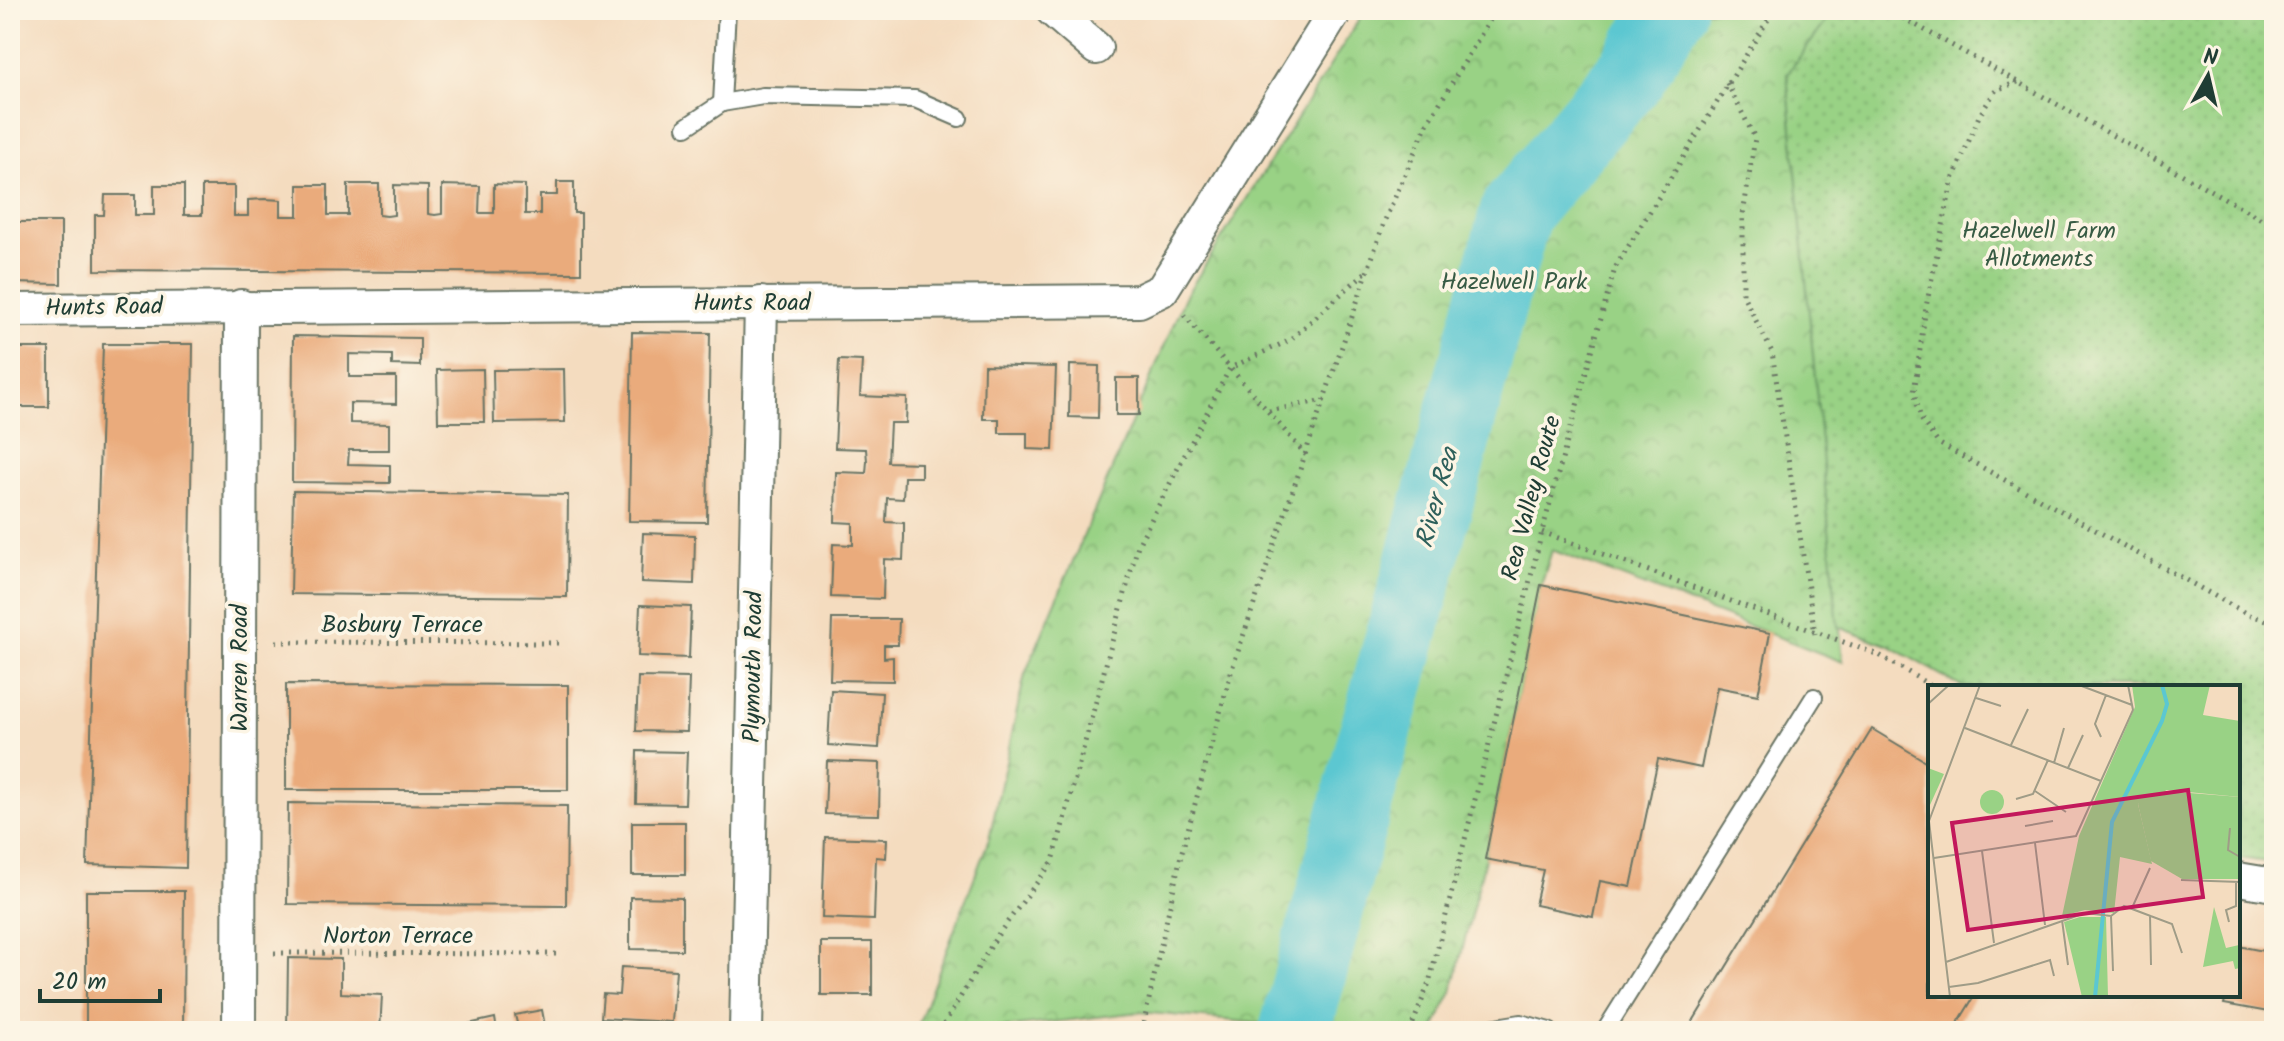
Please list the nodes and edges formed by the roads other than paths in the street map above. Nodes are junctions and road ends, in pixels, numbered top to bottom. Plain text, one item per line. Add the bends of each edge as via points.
1 (727, 10) edge
2 (1052, 10) edge
3 (1336, 10) edge
4 (1096, 48) dead end
5 (722, 103) junction
6 (959, 118) dead end
7 (686, 127) dead end
8 (761, 303) junction
9 (241, 306) junction
10 (10, 310) edge
11 (1814, 697) dead end
12 (2240, 879) edge
13 (2274, 885) edge
14 (239, 1031) edge
15 (746, 1031) edge
16 (1472, 1031) edge
17 (1549, 1031) edge
18 (1605, 1031) edge

1 - 5 lane
2 - 4 street
3 - 8 street, Hunts Road via 1162,290 1139,301
5 - 6 lane via 763,96 915,99
5 - 7 lane
8 - 9 street, Hunts Road
8 - 15 street, Plymouth Road
9 - 10 street, Hunts Road
9 - 14 street, Warren Road
11 - 18 lane
12 - 13 street
16 - 17 lane via 1521,1023

